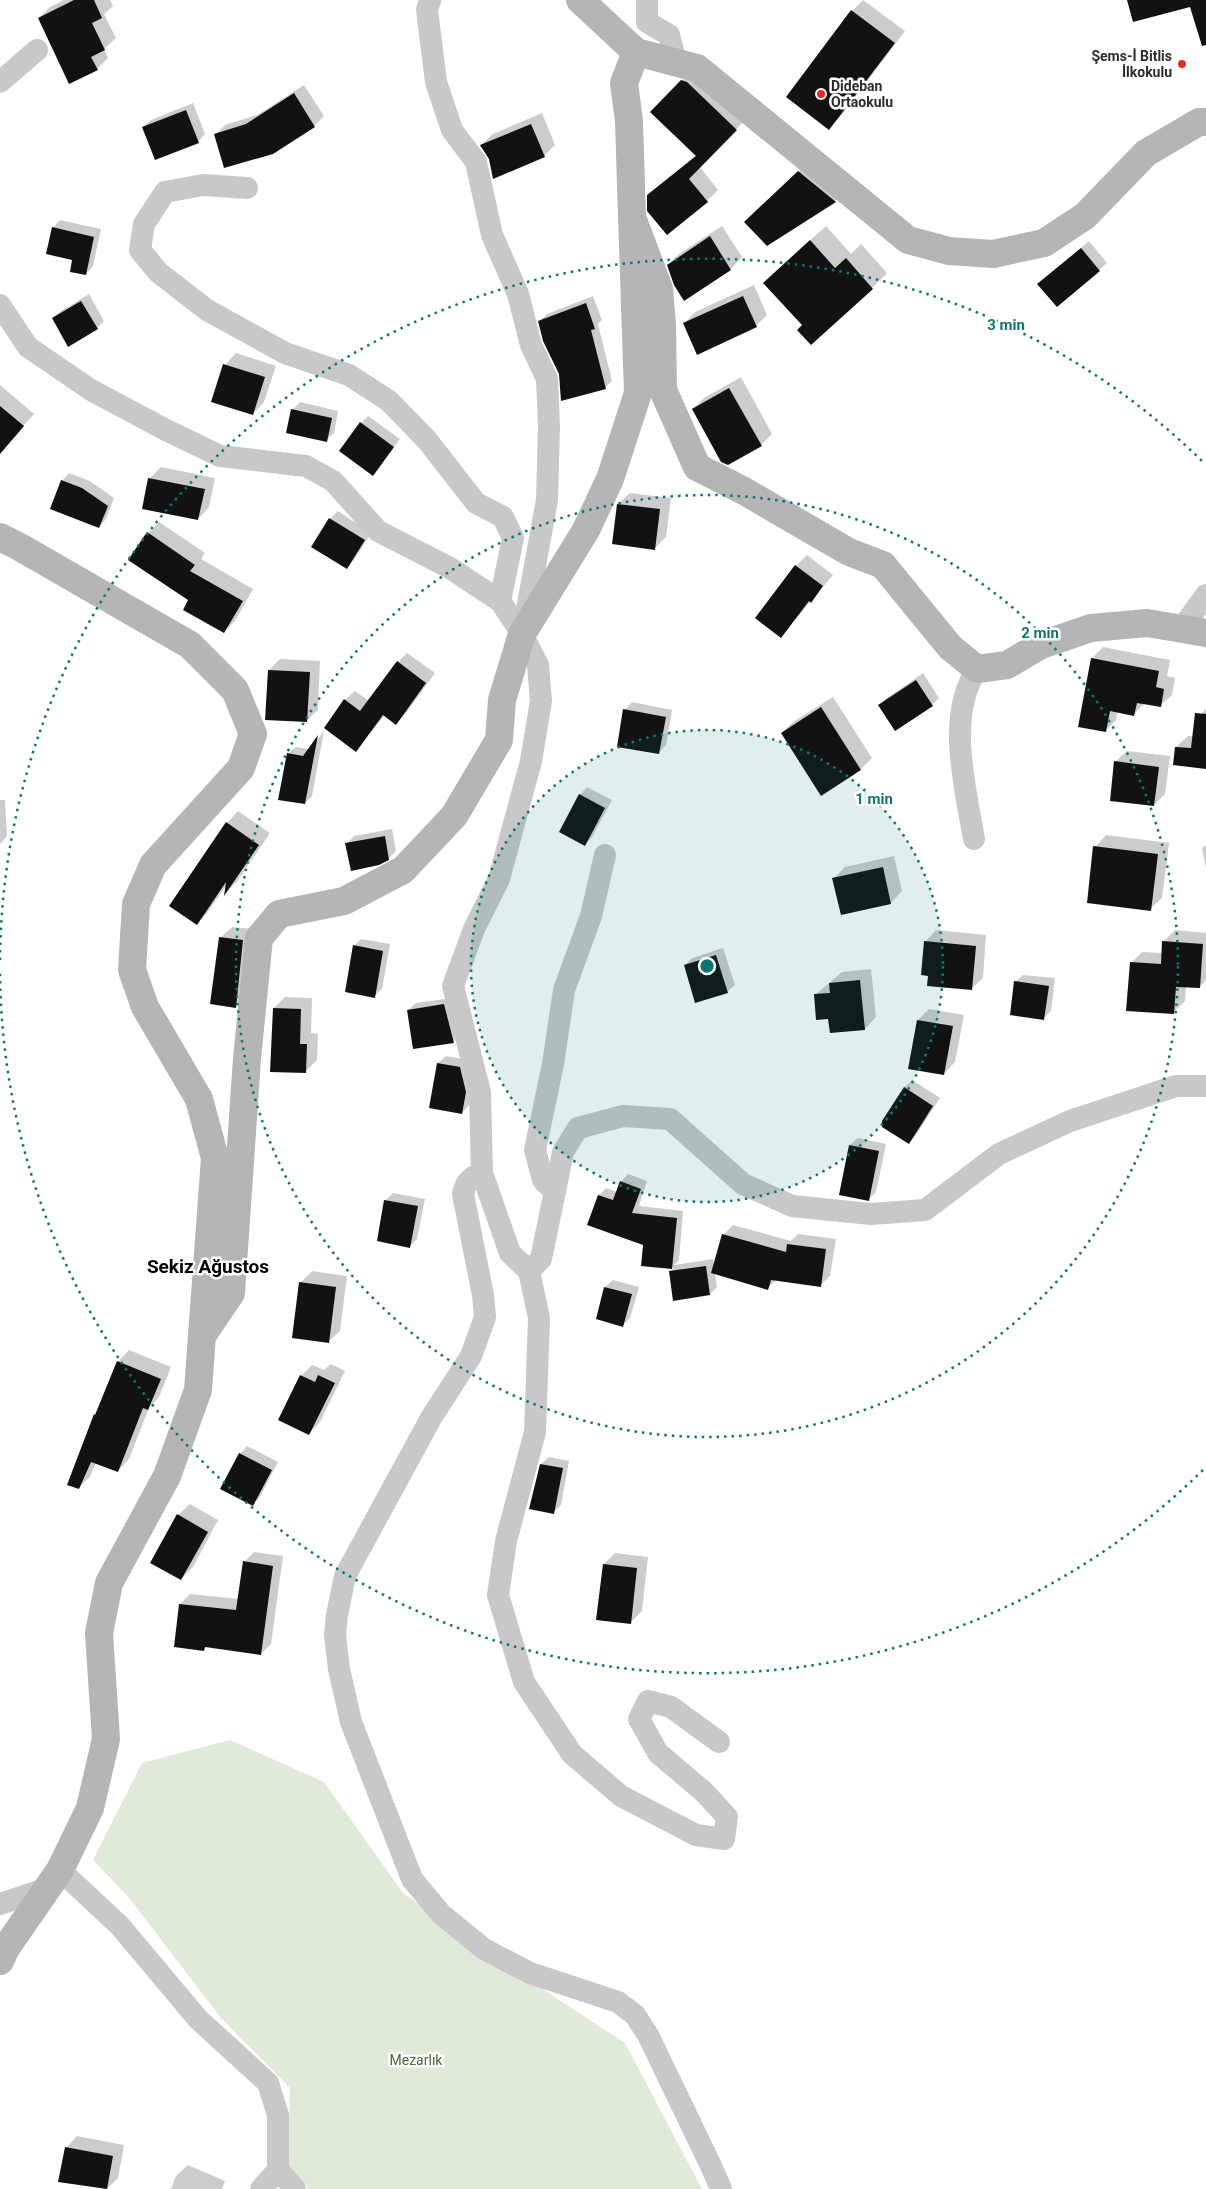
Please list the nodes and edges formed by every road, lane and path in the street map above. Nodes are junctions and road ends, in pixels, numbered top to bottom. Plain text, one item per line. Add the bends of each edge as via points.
1 (430, 0) edge
2 (580, 0) edge
3 (647, 0) edge
4 (38, 50) dead end
5 (636, 52) junction
6 (676, 62) junction
7 (0, 82) edge
8 (1206, 122) edge
9 (247, 188) dead end
10 (632, 217) junction
11 (0, 305) edge
12 (0, 537) edge
13 (1206, 595) edge
14 (500, 601) junction
15 (1194, 631) edge
16 (522, 634) junction
17 (977, 668) junction
18 (974, 839) dead end
19 (605, 855) dead end
20 (1206, 1086) edge
21 (482, 1173) junction
22 (554, 1192) junction
23 (530, 1271) junction
24 (202, 1336) junction
25 (719, 1742) dead end
26 (54, 1879) junction
27 (0, 1904) edge
28 (0, 1961) edge
29 (278, 2170) junction
30 (261, 2189) edge
31 (295, 2189) edge
32 (720, 2189) edge

1 - 16 street via 427,10 436,82 452,130 476,162 492,235 518,294 531,345 546,379 549,426 547,500
2 - 5 street
3 - 6 street via 647,22 669,35
4 - 7 street
5 - 6 street
5 - 10 street via 624,83
6 - 8 street via 703,73 908,240 949,251 993,254 1044,243 1085,216 1146,153 1198,122
9 - 14 street via 203,186 165,192 144,224 140,250 158,272 207,310 285,353 350,375 389,401 427,440 476,503 503,516 513,538
10 - 16 street via 638,393 610,479 586,530
10 - 17 street via 659,289 663,390 697,466 849,552 883,566 950,647
11 - 14 street via 28,348 92,390 220,456 306,466 333,481 378,531 450,568
12 - 24 street via 190,646 235,690 253,734 241,768 153,865 136,904 132,970 145,1007 199,1099 215,1158
13 - 15 street
14 - 16 street
15 - 17 street via 1147,623 1091,628 1041,644 1007,665
16 - 21 street via 538,665 541,701 531,761 499,880 474,929 453,986 480,1092
16 - 24 street via 502,700 499,740 454,816 403,870 344,902 279,914 259,938 231,1292
17 - 18 street via 967,683 960,714 962,769
19 - 22 street via 591,916 564,990 536,1150 543,1180
20 - 22 street via 1176,1086 1070,1121 999,1154 924,1210 871,1214 792,1206 743,1184 670,1119 623,1116 578,1128 563,1152
21 - 23 street via 510,1253
21 - 32 street via 468,1180 462,1194 485,1317 471,1356 431,1418 345,1576 340,1595 336,1652 351,1722 412,1879 421,1892 462,1933 500,1958 546,1979 618,2002 634,2015 648,2035
22 - 23 street via 541,1259
23 - 25 street via 539,1318 535,1432 506,1541 498,1595 524,1682 572,1754 621,1796 696,1836 724,1839 727,1817 704,1792 658,1754 639,1718 648,1701 671,1707
24 - 26 street via 198,1390 167,1476 109,1582 99,1633 106,1739 90,1808
26 - 27 street
26 - 28 street
26 - 29 street via 120,1926 198,2019 268,2083 278,2115
29 - 30 street
29 - 31 street

